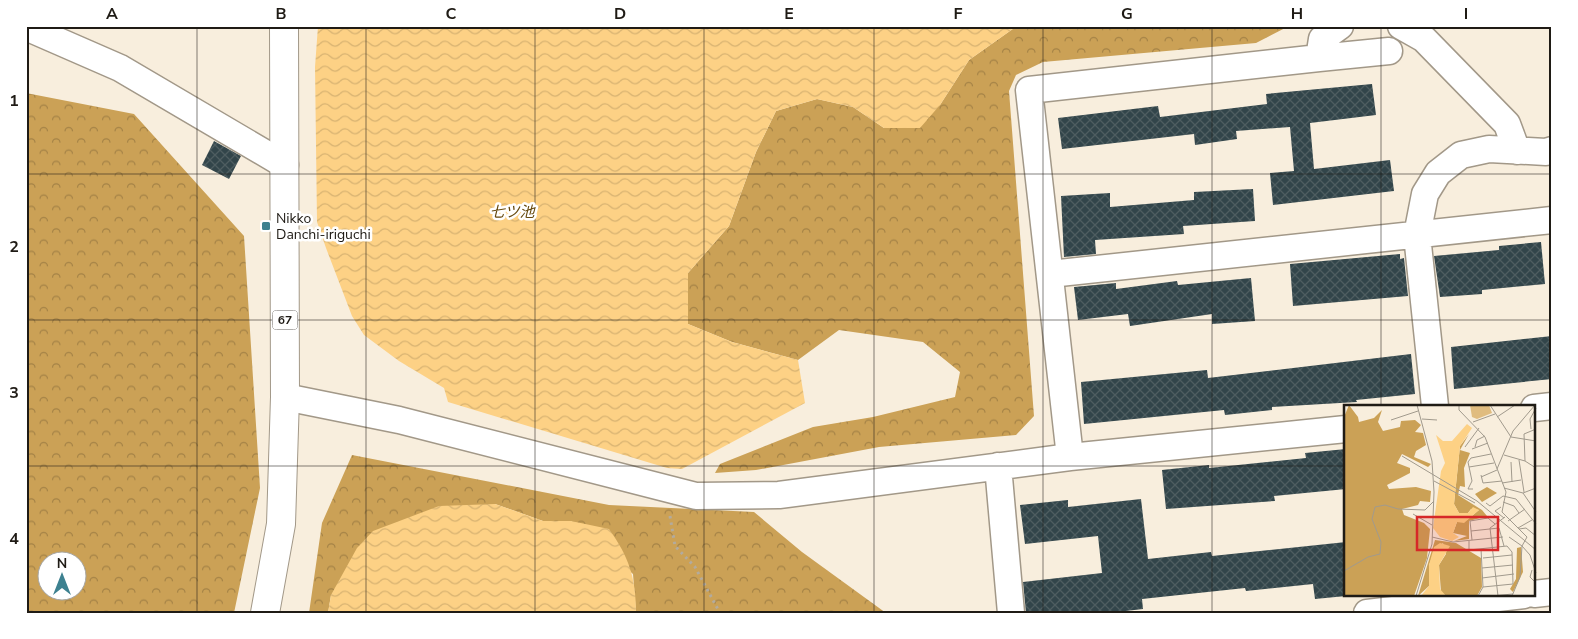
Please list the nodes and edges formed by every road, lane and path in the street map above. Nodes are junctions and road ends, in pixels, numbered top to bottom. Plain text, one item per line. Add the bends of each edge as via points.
1 (284, 26) edge
2 (1340, 26) edge
3 (1401, 26) edge
4 (26, 27) edge
5 (1389, 51) dead end
6 (1319, 58) junction
7 (1552, 150) edge
8 (1517, 151) junction
9 (284, 165) junction
10 (1552, 220) edge
11 (1417, 235) junction
12 (1050, 274) junction
13 (285, 397) junction
14 (1435, 405) edge
15 (1552, 406) edge
16 (1536, 408) edge
17 (1344, 429) edge
18 (1070, 457) junction
19 (998, 466) junction
20 (669, 490) junction
21 (1552, 592) edge
22 (1536, 594) edge
23 (1517, 596) edge
24 (1457, 604) edge
25 (266, 613) edge
26 (720, 613) edge
27 (1011, 613) edge
28 (1367, 613) edge

1 - 9 main road, 67
2 - 6 street via 1322,40
3 - 8 street via 1424,39 1507,124
4 - 9 street via 120,68
5 - 6 street
6 - 12 street via 1029,90
7 - 8 street
8 - 11 street via 1489,149 1461,155 1438,173 1425,194
9 - 13 main road, 67
10 - 11 street
11 - 12 street
11 - 14 street
12 - 18 street
13 - 20 street via 399,420
13 - 25 main road, 67 via 282,524
15 - 16 street
17 - 18 street
18 - 19 street
19 - 20 street via 779,495 696,496
19 - 27 street
20 - 26 path via 674,546 695,567
21 - 22 street
23 - 24 street
24 - 28 street

